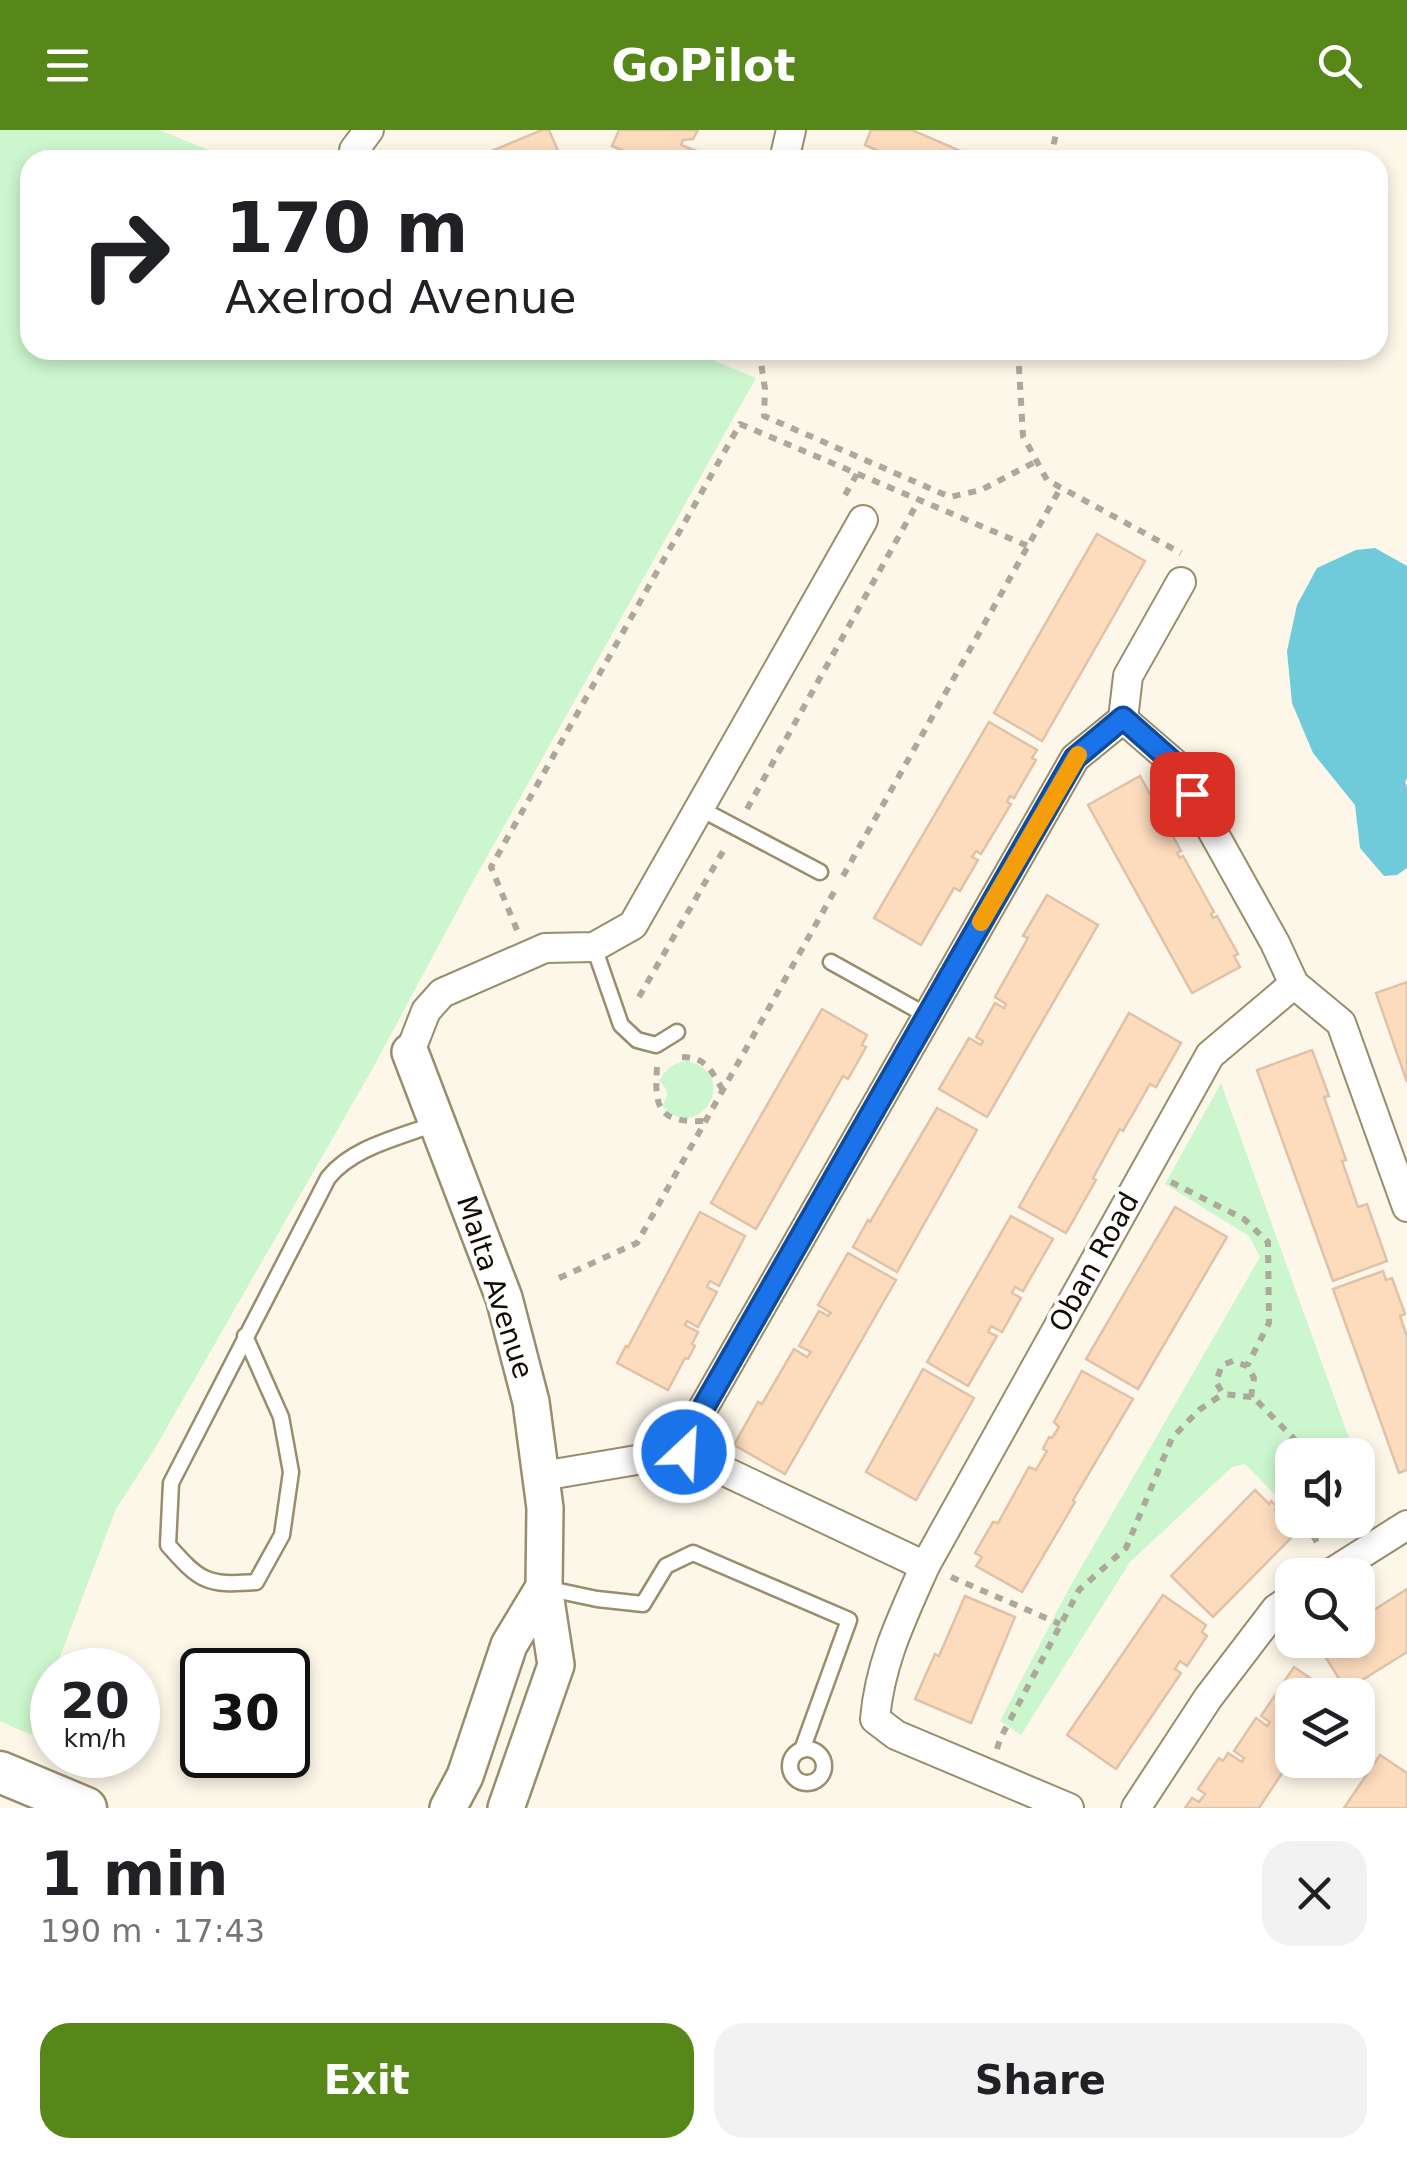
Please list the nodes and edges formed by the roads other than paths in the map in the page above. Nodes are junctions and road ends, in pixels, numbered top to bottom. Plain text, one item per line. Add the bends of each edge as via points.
1 (851, 514) road end
2 (1180, 582) road end
3 (1123, 718) junction
4 (699, 808) junction
5 (820, 872) dead end
6 (594, 947) junction
7 (831, 962) dead end
8 (1294, 984) junction
9 (928, 1016) junction
10 (677, 1032) dead end
11 (410, 1052) joint
12 (438, 1123) junction
13 (1407, 1207) edge
14 (245, 1336) junction
15 (684, 1452) junction
16 (542, 1476) junction
17 (1407, 1525) edge
18 (1355, 1558) edge
19 (931, 1568) junction
20 (544, 1588) junction
21 (1275, 1610) edge
22 (802, 1750) dead end
23 (0, 1772) edge
24 (86, 1808) edge
25 (448, 1808) edge
26 (506, 1808) edge
27 (1069, 1808) edge
28 (1136, 1808) edge

1 - 4 street
2 - 3 street via 1128,676
3 - 8 street via 1175,764
3 - 9 street via 1075,758
4 - 5 lane
4 - 6 street via 633,925
6 - 10 lane via 621,1025 637,1040 656,1045
6 - 11 street via 545,948 442,993 426,1011
7 - 9 lane
8 - 13 street via 1341,1023
8 - 19 street, Oban Road via 1210,1055
9 - 15 street
11 - 12 street, Malta Avenue
12 - 14 lane via 360,1153 333,1171
12 - 16 street, Malta Avenue via 504,1298 526,1376
14 - 14 lane via 170,1483 168,1544 194,1573 223,1585 256,1582 282,1535 291,1472 281,1417
15 - 16 street
15 - 19 street
16 - 20 street, Malta Avenue
17 - 18 street
19 - 27 street, Oban Road via 890,1646 875,1719 896,1735
20 - 22 lane via 644,1604 666,1566 693,1554 850,1620
20 - 25 street, Malta Avenue via 509,1645 466,1776
20 - 26 street via 556,1664
21 - 28 street
23 - 24 main road

